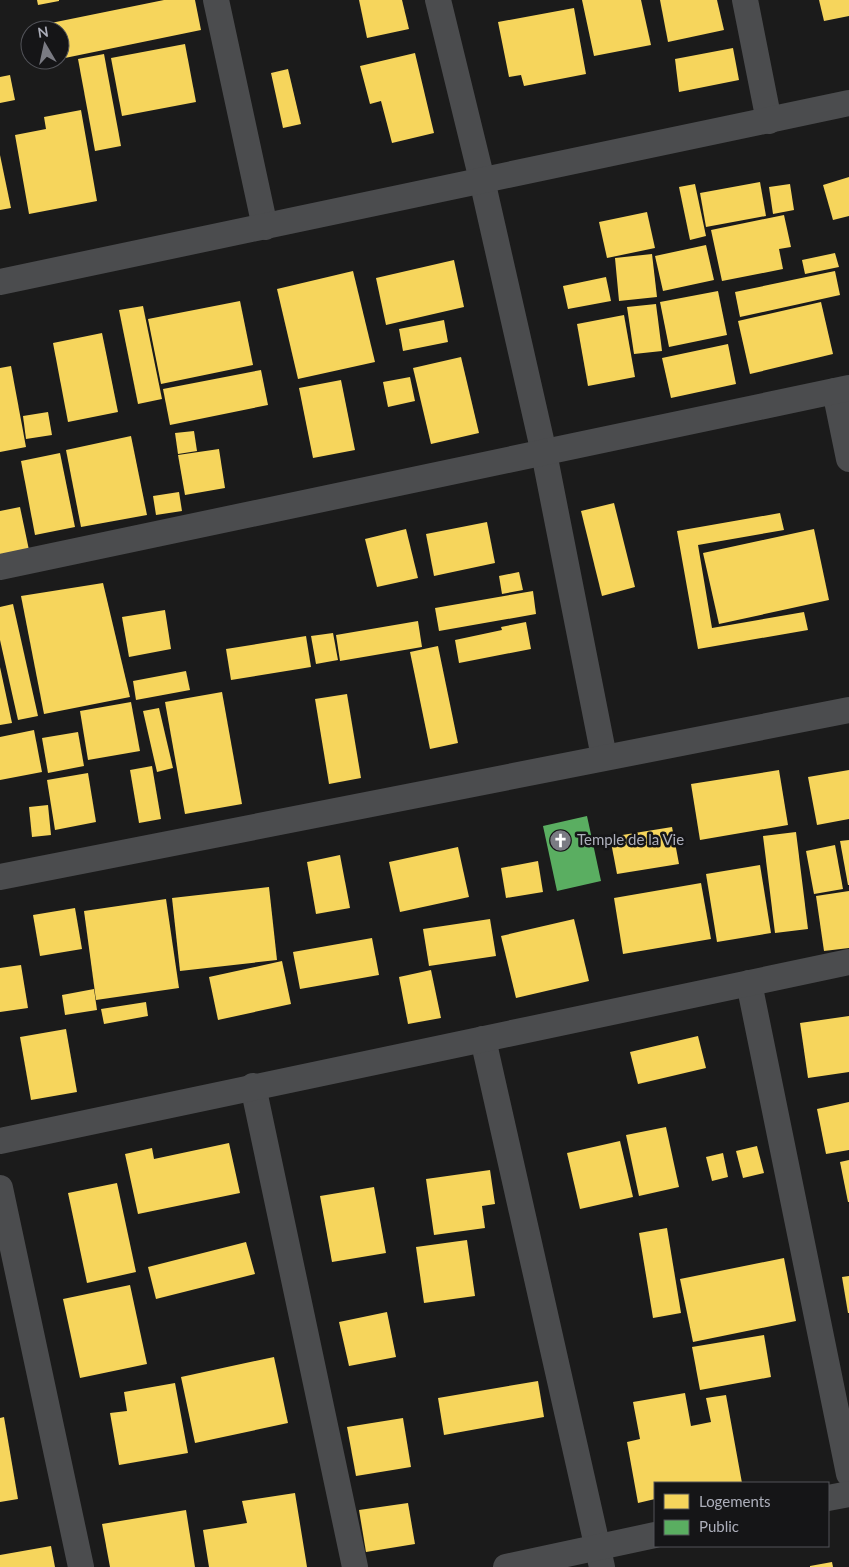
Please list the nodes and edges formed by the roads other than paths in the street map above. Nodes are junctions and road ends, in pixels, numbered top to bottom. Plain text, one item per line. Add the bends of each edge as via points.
1 (216, 0) edge
2 (438, 0) edge
3 (745, 0) edge
4 (849, 103) edge
5 (770, 121) junction
6 (482, 180) junction
7 (265, 227) junction
8 (0, 282) edge
9 (842, 390) edge
10 (544, 453) junction
11 (849, 459) edge
12 (0, 567) edge
13 (849, 710) edge
14 (604, 757) junction
15 (0, 877) edge
16 (849, 962) edge
17 (749, 983) junction
18 (483, 1039) junction
19 (253, 1086) junction
20 (0, 1141) edge
21 (0, 1188) edge
22 (849, 1474) edge
23 (849, 1494) edge
24 (829, 1498) edge
25 (654, 1535) edge
26 (600, 1557) edge
27 (81, 1567) edge
28 (355, 1567) edge
29 (506, 1567) edge

1 - 7 street
2 - 6 street
3 - 5 street
4 - 5 street
5 - 6 street
6 - 7 street
6 - 10 street
7 - 8 street
9 - 10 street
9 - 11 street
10 - 12 street
10 - 14 street
13 - 14 street
14 - 15 street
16 - 17 street
17 - 18 street
17 - 22 street
18 - 19 street
18 - 26 street
19 - 20 street
19 - 28 street
21 - 27 street
23 - 24 street
25 - 26 street
26 - 29 street

